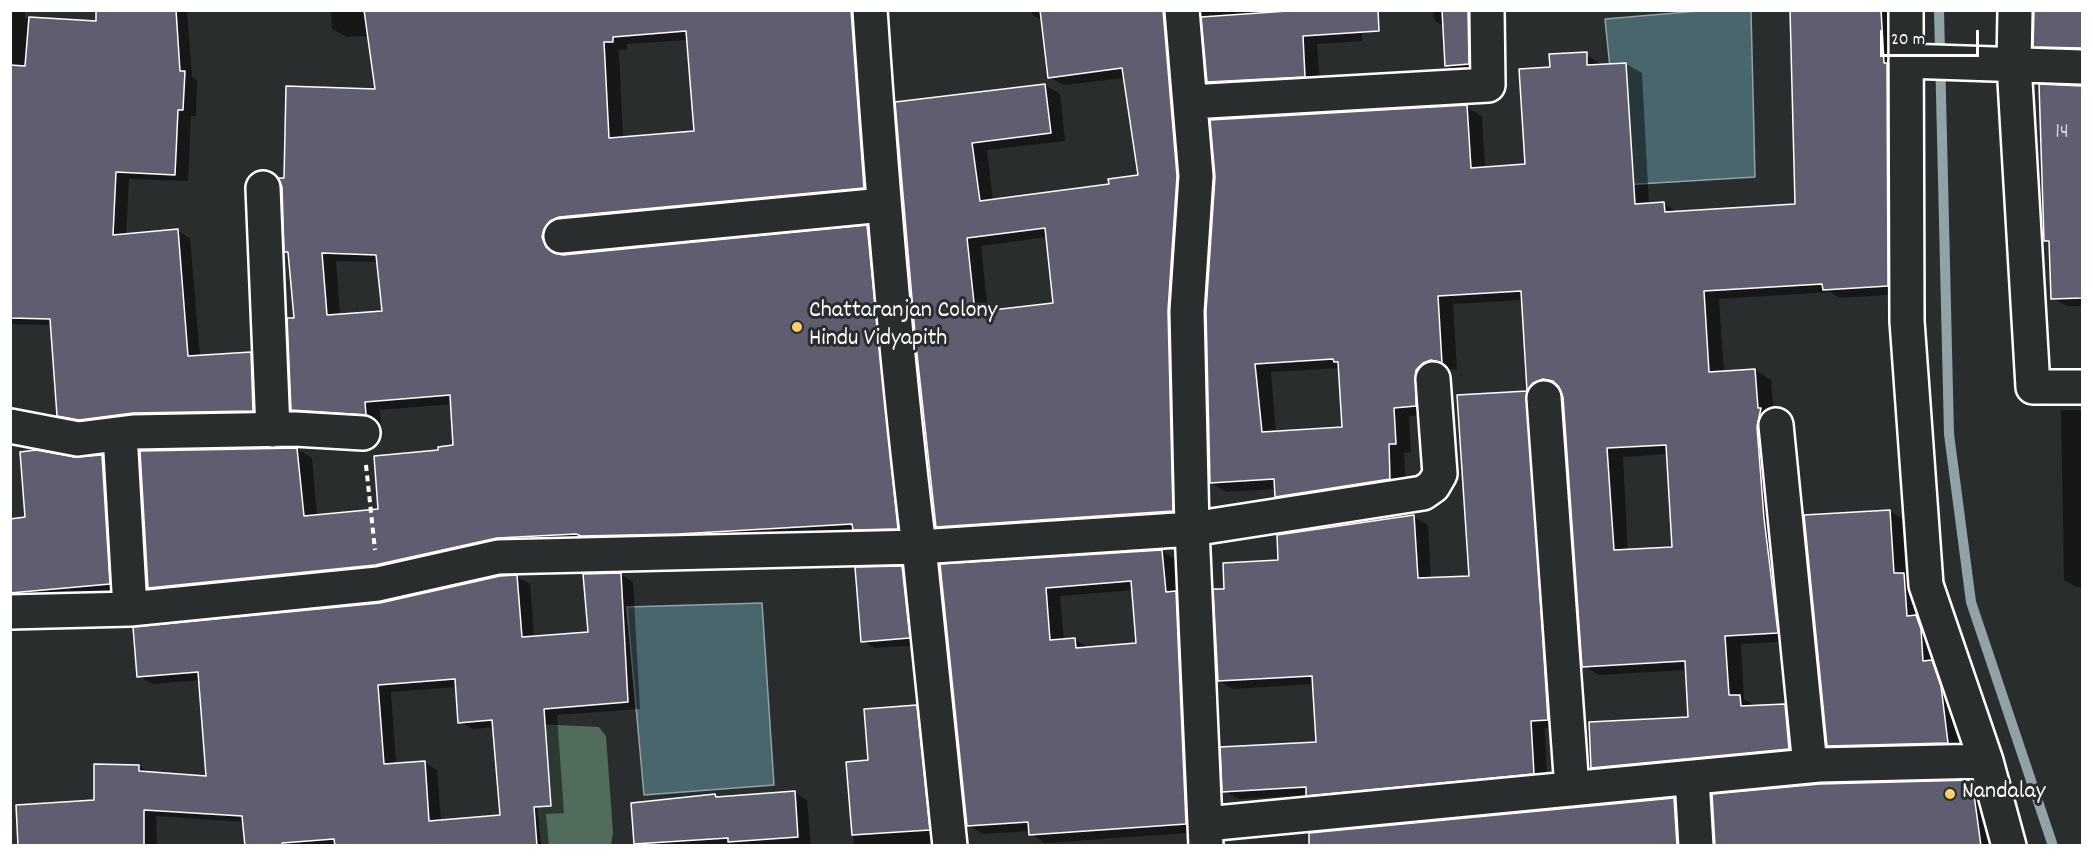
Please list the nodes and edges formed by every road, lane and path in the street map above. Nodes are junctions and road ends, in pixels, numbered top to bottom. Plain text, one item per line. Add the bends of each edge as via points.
1 (870, 10) edge
2 (1182, 10) edge
3 (1487, 10) edge
4 (1906, 10) edge
5 (2015, 10) edge
6 (1916, 61) junction
7 (2014, 64) junction
8 (2082, 68) edge
9 (1190, 102) junction
10 (263, 188) dead end
11 (883, 205) junction
12 (561, 236) dead end
13 (1433, 379) dead end
14 (2082, 387) edge
15 (1544, 398) dead end
16 (1776, 425) dead end
17 (10, 426) edge
18 (273, 430) junction
19 (363, 433) joint
20 (120, 434) junction
21 (1192, 529) junction
22 (919, 547) junction
23 (378, 584) junction
24 (130, 609) junction
25 (10, 612) edge
26 (1986, 761) junction
27 (1810, 766) junction
28 (1692, 778) junction
29 (1572, 789) junction
30 (1206, 835) edge
31 (950, 846) edge
32 (1696, 846) edge
33 (2009, 846) edge

1 - 11 street
2 - 9 street
3 - 9 street via 1488,86
4 - 6 street
5 - 7 street
6 - 7 street
6 - 26 street via 1907,321 1926,585
7 - 8 street
7 - 14 street via 2033,387
9 - 21 street via 1196,176 1186,311
10 - 18 street
11 - 12 street
11 - 22 street
13 - 21 street via 1440,474 1423,493
15 - 29 street
16 - 27 street
17 - 20 street via 78,439
18 - 19 street
18 - 20 street
19 - 23 path
20 - 24 street
21 - 22 street
21 - 30 street
22 - 23 street via 498,557
22 - 31 street
23 - 24 street
24 - 25 street
26 - 27 street
26 - 33 street
27 - 28 street
28 - 29 street
28 - 32 street
29 - 30 street

